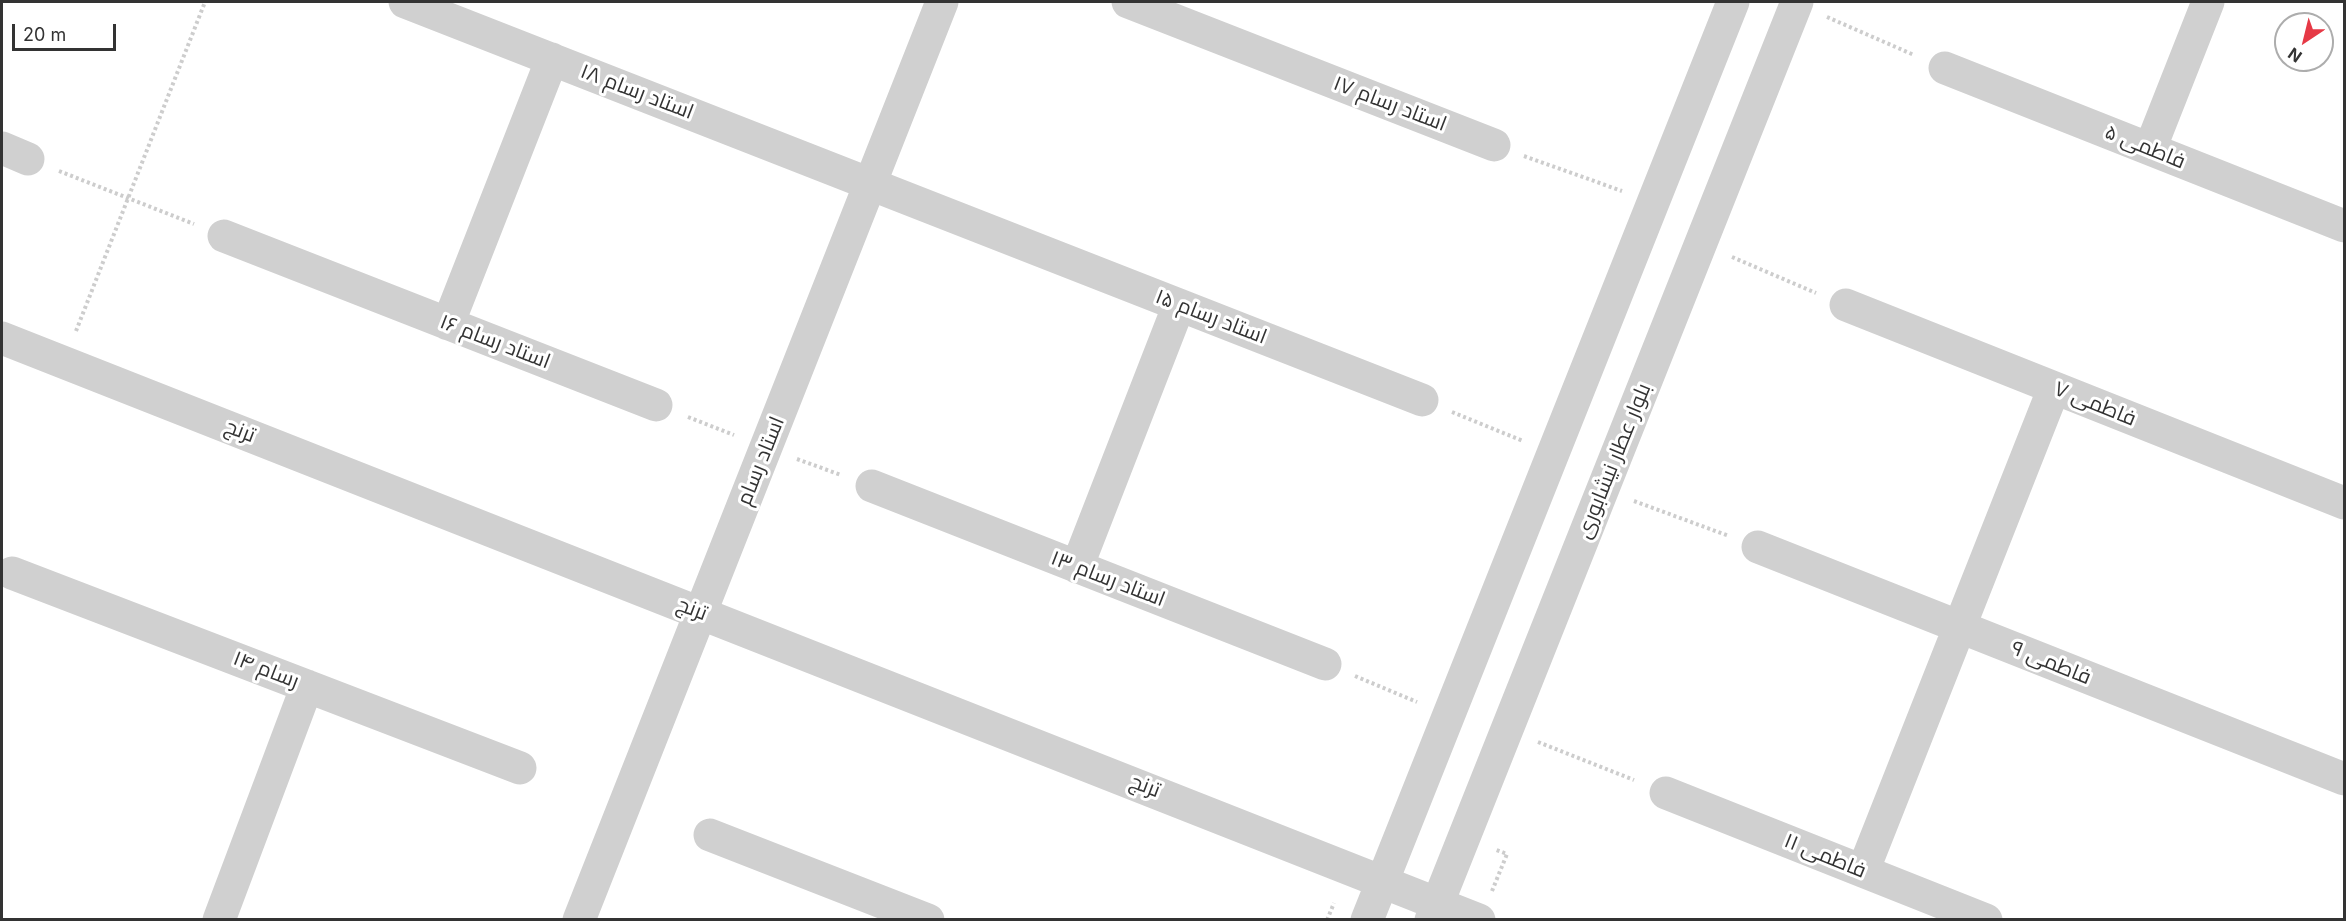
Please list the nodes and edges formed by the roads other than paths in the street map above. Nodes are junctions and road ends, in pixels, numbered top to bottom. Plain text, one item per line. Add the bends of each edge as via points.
1 (405, 2) edge
2 (942, 2) edge
3 (1128, 2) edge
4 (1734, 2) edge
5 (2208, 2) edge
6 (1797, 3) edge
7 (552, 59) junction
8 (1945, 68) road end
9 (1494, 145) road end
10 (2150, 149) junction
11 (870, 184) junction
12 (2344, 226) edge
13 (224, 236) road end
14 (1179, 305) junction
15 (1846, 305) road end
16 (448, 324) junction
17 (2, 338) edge
18 (2054, 388) junction
19 (1422, 400) road end
20 (656, 405) road end
21 (872, 486) road end
22 (2344, 503) edge
23 (1758, 547) road end
24 (1077, 567) junction
25 (12, 573) dead end
26 (701, 612) junction
27 (1959, 627) junction
28 (1325, 664) road end
29 (307, 686) junction
30 (520, 768) dead end
31 (2344, 779) edge
32 (1665, 793) road end
33 (710, 835) dead end
34 (1863, 871) junction
35 (1383, 880) junction
36 (1434, 911) edge
37 (219, 920) edge
38 (579, 920) edge
39 (928, 920) edge
40 (1367, 920) edge
41 (1479, 920) edge
42 (1986, 920) edge

1 - 7 street, استاد رسام ۱۸
2 - 11 street, استاد رسام
3 - 9 street, استاد رسام ۱۷
4 - 35 street
5 - 10 street
6 - 36 street, بلوار عطار نیشابوری
7 - 11 street, استاد رسام ۱۸
7 - 16 street
8 - 10 street, فاطمی ۵
10 - 12 street, فاطمی ۵
11 - 14 street, استاد رسام ۱۵
11 - 26 street, استاد رسام
13 - 16 street, استاد رسام ۱۶
14 - 19 street, استاد رسام ۱۵
14 - 24 street
15 - 18 street, فاطمی ۷
16 - 20 street, استاد رسام ۱۶
17 - 26 street, ترنج
18 - 22 street, فاطمی ۷
18 - 27 street
21 - 24 street, استاد رسام ۱۳
23 - 27 street, فاطمی ۹
24 - 28 street, استاد رسام ۱۳
25 - 29 street, رسام ۱۴
26 - 35 street, ترنج
26 - 38 street, استاد رسام
27 - 31 street, فاطمی ۹
27 - 34 street
29 - 30 street, رسام ۱۴
29 - 37 street
32 - 34 street, فاطمی ۱۱
33 - 39 street
34 - 42 street, فاطمی ۱۱
35 - 36 street, ترنج
35 - 40 street
36 - 41 street, ترنج

